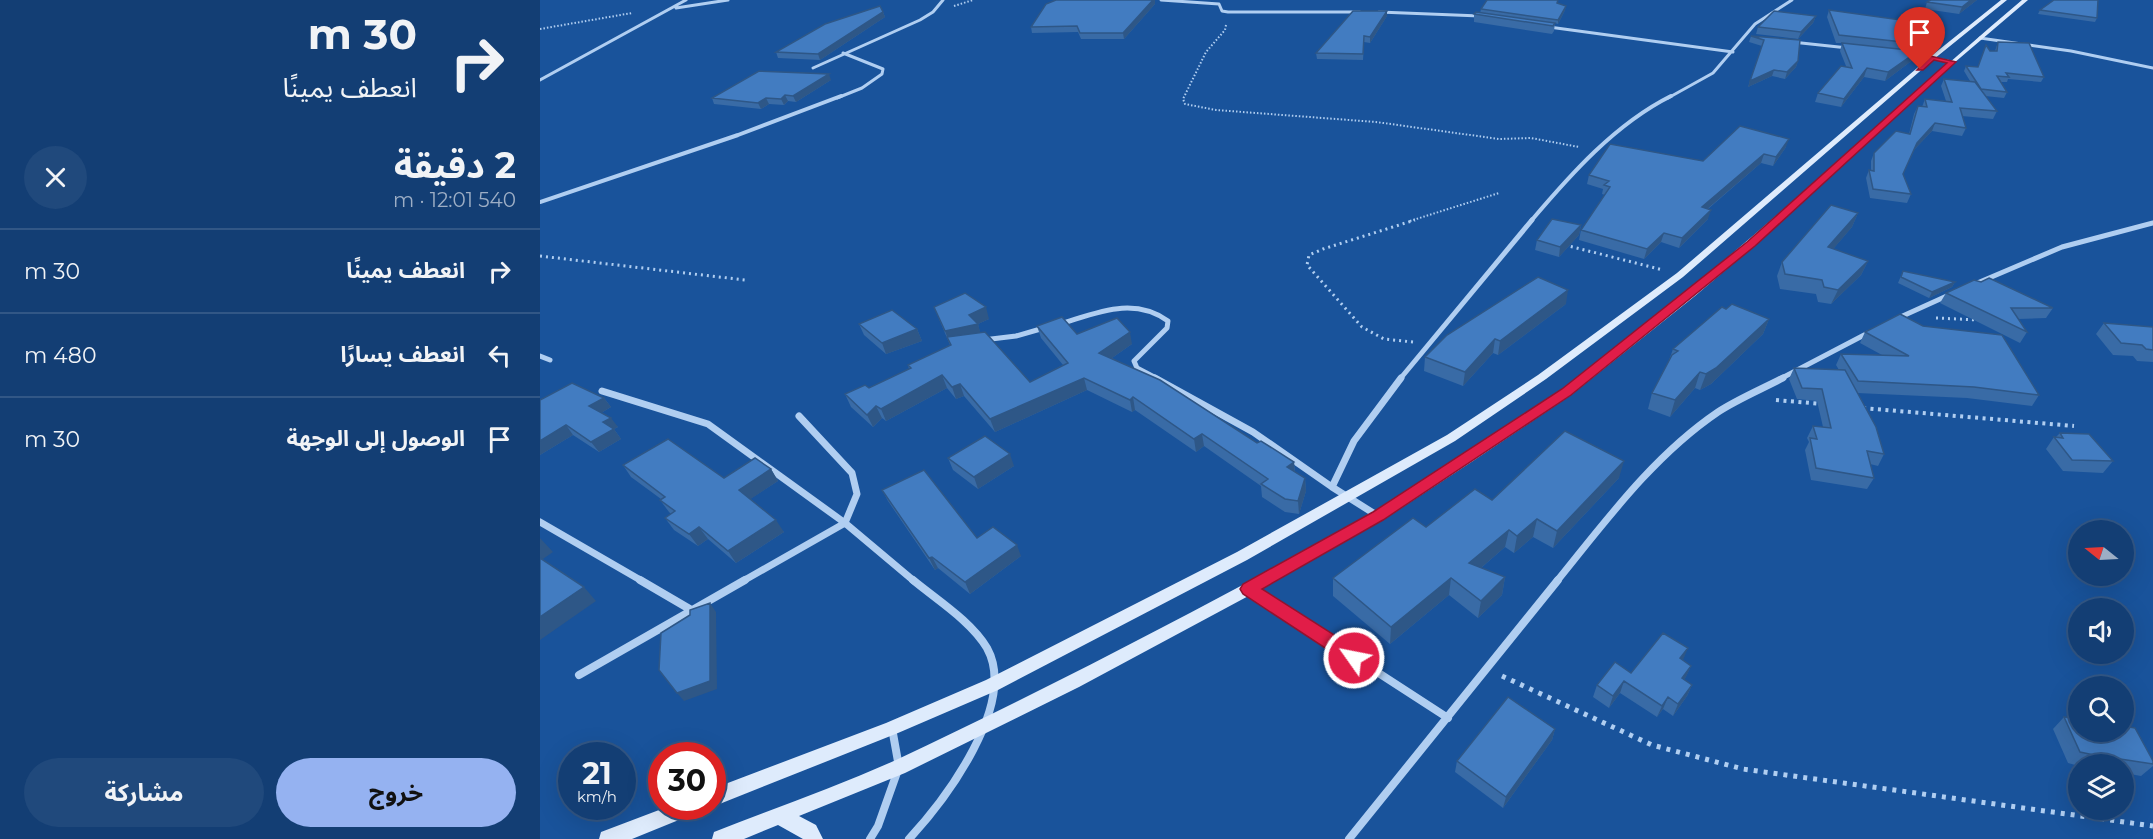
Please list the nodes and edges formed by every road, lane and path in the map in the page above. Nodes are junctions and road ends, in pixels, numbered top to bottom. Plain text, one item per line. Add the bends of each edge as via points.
1 (686, 0) edge
2 (710, 0) edge
3 (729, 0) edge
4 (943, 0) edge
5 (1161, 0) edge
6 (1792, 0) edge
7 (719, 1) edge
8 (2011, 3) edge
9 (672, 9) junction
10 (635, 12) dead end
11 (1252, 12) junction
12 (1484, 16) edge
13 (1547, 27) edge
14 (540, 28) edge
15 (1744, 37) junction
16 (1751, 38) edge
17 (1980, 38) junction
18 (1781, 41) edge
19 (1851, 48) edge
20 (1733, 52) junction
21 (843, 53) junction
22 (1909, 54) edge
23 (1932, 58) junction
24 (1952, 62) junction
25 (813, 68) dead end
26 (2153, 68) edge
27 (540, 80) edge
28 (1599, 151) junction
29 (1499, 193) dead end
30 (540, 202) edge
31 (2153, 223) edge
32 (1725, 235) junction
33 (1556, 242) edge
34 (1751, 244) junction
35 (540, 256) edge
36 (1680, 275) junction
37 (745, 280) dead end
38 (1972, 285) edge
39 (1961, 290) edge
40 (1902, 316) junction
41 (1892, 321) edge
42 (1984, 321) edge
43 (1873, 331) edge
44 (974, 341) edge
45 (1426, 346) junction
46 (540, 356) edge
47 (550, 360) dead end
48 (602, 391) dead end
49 (1748, 398) junction
50 (1830, 405) edge
51 (1853, 407) edge
52 (799, 416) dead end
53 (2074, 426) dead end
54 (1332, 487) junction
55 (1347, 498) junction
56 (1378, 516) junction
57 (540, 522) edge
58 (845, 523) junction
59 (1249, 589) junction
60 (693, 611) junction
61 (1485, 668) junction
62 (579, 675) dead end
63 (992, 685) junction
64 (1448, 718) junction
65 (986, 724) junction
66 (892, 728) junction
67 (899, 767) junction
68 (726, 793) edge
69 (778, 815) junction
70 (657, 820) edge
71 (2153, 826) edge
72 (608, 839) edge
73 (721, 839) edge
74 (814, 839) edge
75 (870, 839) edge
76 (909, 839) edge
77 (1349, 839) edge

1 - 9 street
2 - 7 street
3 - 7 street
4 - 21 street via 920,21
5 - 11 street via 1204,2 1219,4 1222,10
6 - 15 street via 1767,14
7 - 9 street
8 - 17 main road
8 - 23 main road
9 - 27 street
10 - 14 path
11 - 12 street
11 - 28 path via 1227,23 1226,30 1206,52 1183,99 1185,104 1216,110 1399,124 1499,139 1531,138
13 - 20 street
15 - 16 street
15 - 20 street
17 - 24 main road
17 - 26 street
18 - 19 street
20 - 28 street via 1708,76 1647,109
21 - 25 street
21 - 30 street via 877,65 883,69 882,74 862,88 769,124
22 - 23 street
23 - 24 street
23 - 32 main road
24 - 34 main road
28 - 45 street via 1544,204
29 - 45 path via 1309,255 1307,265 1362,327 1384,339
31 - 38 street via 2062,247
32 - 34 main road
32 - 36 main road
33 - 36 path
34 - 56 main road via 1567,392
35 - 37 path
36 - 55 main road via 1460,432
39 - 40 street
40 - 41 street
40 - 42 path
43 - 49 street
44 - 54 street via 1016,336 1122,307 1149,308 1168,321 1167,328 1139,354 1134,361 1137,368 1253,432
45 - 54 street via 1366,423 1339,467
46 - 47 street
48 - 58 street via 708,424
49 - 50 path
49 - 61 street via 1718,412 1666,455 1622,501
51 - 53 path
52 - 58 street via 852,473 857,494
54 - 55 street
55 - 56 street
55 - 63 main road
56 - 59 main road
57 - 60 street
58 - 60 street
58 - 63 street via 978,635 990,655
59 - 64 street
59 - 65 main road
60 - 62 street
61 - 64 street
61 - 71 path via 1652,745 1743,770
63 - 65 street
63 - 66 main road
64 - 77 street
65 - 67 main road
65 - 76 street via 952,788 929,820
66 - 67 street
66 - 68 main road
67 - 69 main road
67 - 75 street
69 - 73 main road
69 - 74 main road via 809,832
70 - 72 main road

